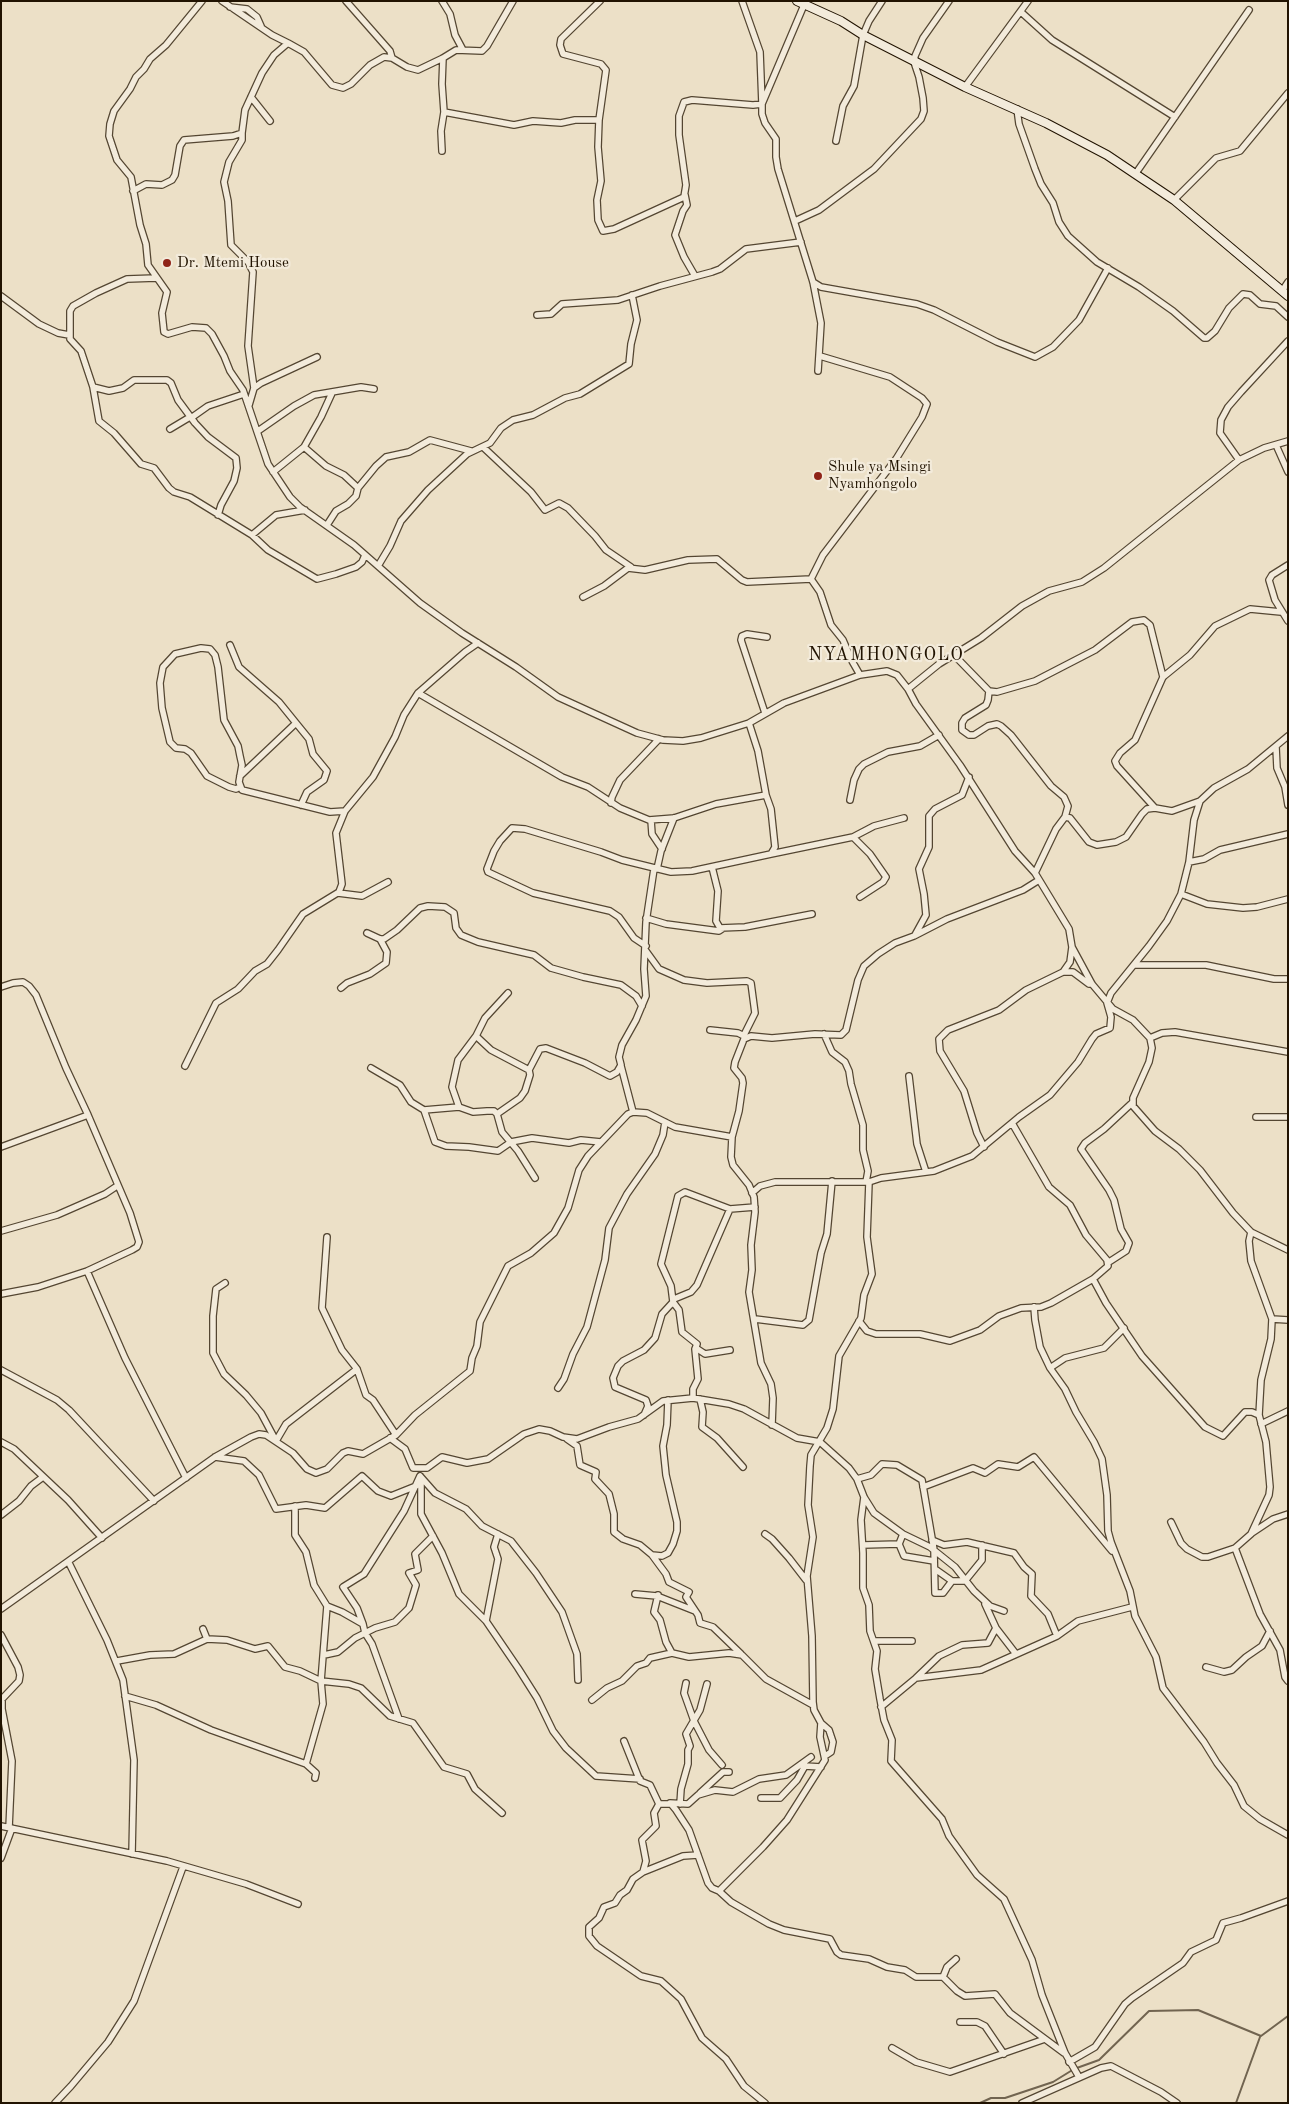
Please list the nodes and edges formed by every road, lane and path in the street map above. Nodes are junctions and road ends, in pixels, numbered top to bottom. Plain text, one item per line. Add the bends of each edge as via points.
1 (202, 1) edge
2 (222, 1) edge
3 (346, 1) edge
4 (442, 1) edge
5 (513, 1) edge
6 (600, 1) edge
7 (742, 1) edge
8 (882, 1) edge
9 (950, 1) edge
10 (1028, 1) edge
11 (800, 3) edge
12 (1249, 10) dead end
13 (1020, 12) junction
14 (863, 35) junction
15 (288, 43) junction
16 (462, 50) junction
17 (392, 58) junction
18 (443, 58) junction
19 (914, 62) junction
20 (965, 87) junction
21 (1288, 93) edge
22 (251, 97) junction
23 (762, 104) junction
24 (1017, 109) junction
25 (444, 112) junction
26 (1175, 116) junction
27 (599, 120) junction
28 (270, 121) dead end
29 (242, 133) junction
30 (836, 140) dead end
31 (442, 151) dead end
32 (1136, 173) junction
33 (133, 191) junction
34 (685, 195) junction
35 (1174, 200) junction
36 (795, 221) junction
37 (801, 242) junction
38 (1108, 268) junction
39 (695, 276) junction
40 (156, 278) junction
41 (814, 282) junction
42 (1288, 282) edge
43 (1285, 293) edge
44 (632, 295) junction
45 (1, 296) edge
46 (537, 315) dead end
47 (1288, 317) edge
48 (69, 335) junction
49 (1288, 341) edge
50 (820, 356) junction
51 (316, 357) dead end
52 (818, 371) dead end
53 (94, 387) junction
54 (254, 388) junction
55 (374, 388) dead end
56 (332, 392) junction
57 (244, 394) junction
58 (249, 405) junction
59 (190, 417) junction
60 (170, 429) dead end
61 (258, 431) junction
62 (1288, 441) edge
63 (1276, 445) junction
64 (483, 446) junction
65 (304, 447) junction
66 (471, 451) junction
67 (1239, 460) junction
68 (273, 472) junction
69 (1288, 472) edge
70 (358, 488) junction
71 (305, 510) junction
72 (218, 515) junction
73 (327, 525) junction
74 (252, 535) junction
75 (365, 555) junction
76 (1288, 564) edge
77 (378, 566) junction
78 (631, 568) junction
79 (811, 579) junction
80 (583, 597) dead end
81 (1281, 612) junction
82 (1288, 621) edge
83 (766, 637) dead end
84 (478, 643) junction
85 (230, 645) dead end
86 (954, 655) junction
87 (860, 675) junction
88 (1163, 677) junction
89 (908, 689) junction
90 (989, 691) junction
91 (418, 693) junction
92 (765, 713) junction
93 (296, 723) junction
94 (749, 723) junction
95 (939, 735) junction
96 (1288, 736) edge
97 (659, 739) junction
98 (1276, 747) junction
99 (240, 776) junction
100 (968, 778) junction
101 (240, 787) junction
102 (766, 795) junction
103 (850, 800) dead end
104 (1200, 801) junction
105 (611, 803) junction
106 (1288, 804) edge
107 (301, 805) junction
108 (1155, 808) junction
109 (345, 811) junction
110 (1065, 817) junction
111 (674, 818) junction
112 (904, 818) dead end
113 (651, 820) junction
114 (1288, 834) edge
115 (853, 837) junction
116 (662, 849) junction
117 (771, 854) junction
118 (1189, 862) junction
119 (712, 867) junction
120 (656, 869) junction
121 (1035, 873) junction
122 (1039, 880) junction
123 (388, 882) dead end
124 (338, 893) junction
125 (1181, 894) junction
126 (860, 897) dead end
127 (1288, 899) edge
128 (812, 914) dead end
129 (646, 918) junction
130 (723, 929) junction
131 (367, 933) dead end
132 (914, 936) junction
133 (380, 939) junction
134 (1072, 947) junction
135 (646, 948) junction
136 (1135, 965) junction
137 (1063, 972) junction
138 (1288, 979) edge
139 (1092, 984) junction
140 (1, 987) edge
141 (342, 988) dead end
142 (508, 993) dead end
143 (1107, 1003) junction
144 (642, 1006) junction
145 (710, 1030) dead end
146 (824, 1034) junction
147 (476, 1036) junction
148 (745, 1036) junction
149 (1150, 1038) junction
150 (1288, 1052) edge
151 (621, 1065) junction
152 (185, 1066) dead end
153 (371, 1068) dead end
154 (529, 1070) junction
155 (909, 1076) dead end
156 (1132, 1103) junction
157 (459, 1107) junction
158 (424, 1110) junction
159 (633, 1112) junction
160 (497, 1114) junction
161 (88, 1115) junction
162 (1256, 1117) dead end
163 (1288, 1117) edge
164 (665, 1122) junction
165 (1012, 1123) junction
166 (732, 1137) junction
167 (511, 1142) junction
168 (601, 1142) junction
169 (1, 1147) edge
170 (984, 1147) junction
171 (926, 1172) junction
172 (535, 1178) dead end
173 (832, 1182) junction
174 (868, 1182) junction
175 (117, 1186) junction
176 (752, 1193) junction
177 (755, 1207) junction
178 (730, 1209) junction
179 (1, 1231) edge
180 (1251, 1232) junction
181 (327, 1238) dead end
182 (1288, 1250) edge
183 (1108, 1262) junction
184 (87, 1271) junction
185 (1093, 1279) junction
186 (225, 1282) dead end
187 (1, 1294) edge
188 (673, 1300) junction
189 (1034, 1307) junction
190 (755, 1319) junction
191 (1272, 1319) junction
192 (1288, 1320) edge
193 (859, 1321) junction
194 (1124, 1328) junction
195 (696, 1348) junction
196 (730, 1350) dead end
197 (1050, 1368) junction
198 (357, 1369) junction
199 (1, 1370) edge
200 (558, 1388) dead end
201 (693, 1398) junction
202 (700, 1399) junction
203 (668, 1400) junction
204 (1288, 1411) edge
205 (644, 1415) junction
206 (1259, 1415) junction
207 (1261, 1424) junction
208 (772, 1425) junction
209 (393, 1436) junction
210 (567, 1438) junction
211 (1, 1442) edge
212 (276, 1442) junction
213 (820, 1442) junction
214 (215, 1457) junction
215 (743, 1467) dead end
216 (420, 1476) junction
217 (43, 1477) junction
218 (186, 1478) junction
219 (857, 1479) junction
220 (416, 1486) junction
221 (923, 1486) junction
222 (864, 1497) junction
223 (154, 1501) junction
224 (295, 1506) junction
225 (1288, 1514) edge
226 (1, 1515) edge
227 (1171, 1522) dead end
228 (498, 1534) junction
229 (765, 1534) dead end
230 (903, 1534) junction
231 (1251, 1534) junction
232 (433, 1536) junction
233 (102, 1538) junction
234 (932, 1540) junction
235 (898, 1544) junction
236 (863, 1545) junction
237 (982, 1545) junction
238 (1234, 1548) junction
239 (934, 1550) junction
240 (1115, 1554) junction
241 (652, 1555) junction
242 (934, 1561) junction
243 (69, 1562) junction
244 (935, 1569) junction
245 (952, 1581) junction
246 (965, 1581) junction
247 (807, 1582) junction
248 (635, 1594) dead end
249 (658, 1595) junction
250 (983, 1600) junction
251 (327, 1606) junction
252 (1132, 1608) junction
253 (1, 1609) edge
254 (695, 1611) junction
255 (1004, 1611) dead end
256 (486, 1621) junction
257 (363, 1624) junction
258 (996, 1628) junction
259 (203, 1629) dead end
260 (1270, 1631) junction
261 (365, 1633) junction
262 (1, 1636) edge
263 (1056, 1636) junction
264 (207, 1639) junction
265 (874, 1641) junction
266 (912, 1641) dead end
267 (672, 1653) junction
268 (1016, 1654) junction
269 (324, 1655) junction
270 (742, 1655) junction
271 (116, 1661) junction
272 (1206, 1667) dead end
273 (916, 1678) junction
274 (578, 1680) dead end
275 (320, 1681) junction
276 (686, 1682) dead end
277 (1288, 1682) edge
278 (708, 1684) dead end
279 (125, 1696) junction
280 (2, 1699) edge
281 (592, 1700) dead end
282 (813, 1705) junction
283 (882, 1707) junction
284 (399, 1718) junction
285 (694, 1721) junction
286 (821, 1723) junction
287 (624, 1741) dead end
288 (825, 1756) junction
289 (811, 1757) dead end
290 (306, 1764) junction
291 (722, 1764) dead end
292 (821, 1767) junction
293 (729, 1772) dead end
294 (315, 1778) dead end
295 (640, 1780) junction
296 (698, 1794) junction
297 (761, 1798) dead end
298 (667, 1803) junction
299 (659, 1804) junction
300 (680, 1804) junction
301 (502, 1813) dead end
302 (1, 1826) edge
303 (10, 1828) junction
304 (1288, 1835) edge
305 (132, 1854) junction
306 (698, 1856) junction
307 (1, 1858) edge
308 (183, 1867) junction
309 (643, 1872) junction
310 (719, 1891) junction
311 (1288, 1901) edge
312 (298, 1904) dead end
313 (956, 1959) dead end
314 (943, 1977) junction
315 (960, 2022) dead end
316 (1045, 2039) junction
317 (892, 2048) dead end
318 (1065, 2053) junction
319 (1004, 2054) junction
320 (1069, 2062) junction
321 (1079, 2077) junction
322 (55, 2103) edge
323 (765, 2103) edge
324 (1022, 2103) edge
325 (1177, 2103) edge

1 - 33 street via 166,45 150,59 111,117 109,136 112,150 131,177
2 - 15 street via 272,36
3 - 17 street via 390,51
4 - 16 street
5 - 16 street via 482,51
6 - 27 street via 561,39 560,45 563,54 601,64 606,70
7 - 23 street via 760,52
8 - 14 street
9 - 19 street via 923,38
10 - 13 street
11 - 14 main road via 841,21
11 - 23 street
12 - 26 street
13 - 20 street
13 - 26 street via 1052,40
14 - 19 main road
14 - 30 street via 854,86 843,106
15 - 17 street via 304,52 337,87 348,86 378,59
15 - 22 street via 274,55
16 - 18 street via 450,52
17 - 18 street via 418,70
18 - 25 street
19 - 20 main road
19 - 36 street via 923,98 922,119 868,174 819,210
20 - 24 main road
21 - 35 street via 1240,151 1216,158
22 - 28 street
22 - 29 street via 245,110
23 - 34 street via 684,102 679,121
23 - 36 street via 762,118 776,138 778,169
24 - 32 main road
24 - 38 street via 1022,135 1035,169 1064,231 1089,256
25 - 27 street via 514,125 532,121
25 - 31 street
26 - 32 street
27 - 34 street via 601,181 597,200 598,220 603,231 666,207
29 - 33 street via 184,140 172,180 162,186 146,184
29 - 54 street via 224,182 231,245 253,272 248,346
32 - 35 main road
33 - 40 street via 146,244 146,261
34 - 39 street via 687,206 682,211 674,235
35 - 43 main road
36 - 37 street
37 - 39 street via 746,249 720,269
37 - 41 street
38 - 41 street via 1079,320 1053,347 1035,357 917,304 821,287
38 - 47 street via 1173,310 1204,338 1215,331 1229,308 1243,294 1250,295 1260,304 1276,306
39 - 44 street
40 - 48 street via 127,279 76,304 70,311
40 - 57 street via 166,292 162,313 164,332 206,328 219,344
41 - 50 street via 821,323
42 - 43 street
44 - 46 street via 606,301 562,304 550,314
44 - 64 street via 638,320 629,364 580,394 533,415 513,420
45 - 48 street via 39,324
48 - 53 street via 82,353
49 - 67 street via 1228,407 1221,420 1220,433
50 - 52 street
50 - 79 street via 890,378 927,404 896,459 823,556
51 - 54 street
53 - 59 street via 109,390 123,388 134,380 164,379 171,383
53 - 72 street via 99,421 141,464 154,468 169,488
54 - 58 street
55 - 56 street
56 - 61 street via 306,399
56 - 65 street
57 - 58 street
57 - 59 street via 208,406
58 - 61 street
59 - 60 street
59 - 72 street via 238,462 234,481
61 - 68 street
62 - 63 street
63 - 67 street
63 - 69 street
64 - 66 street
64 - 78 street via 545,510 559,503 568,508 606,550
65 - 68 street
65 - 70 street
66 - 70 street via 430,440 409,452 380,461
66 - 77 street via 428,490 401,521
67 - 86 street via 1104,568 1082,582 1033,599
68 - 71 street via 290,497
70 - 73 street via 356,496 336,511
71 - 73 street
71 - 74 street via 276,515
72 - 74 street
73 - 75 street
74 - 75 street via 268,550 317,578 356,567
75 - 77 street
76 - 81 street via 1269,580
77 - 84 street via 420,603
78 - 79 street via 645,570 688,560 715,558 747,582
78 - 80 street
79 - 87 street via 820,592 831,624 843,640
81 - 82 street
81 - 88 street via 1250,609 1215,626 1190,655
83 - 92 street via 747,634 741,640
84 - 91 street
84 - 97 street via 558,698 614,724
85 - 93 street via 239,667 279,702
86 - 89 street
86 - 90 street
87 - 89 street via 887,671
87 - 92 street via 810,692
88 - 90 street via 1150,625 1141,620 1123,628 1095,650 1035,681 997,692
88 - 108 street via 1135,740 1116,761
89 - 95 street
90 - 110 street via 986,704 965,718 962,730 974,735 988,726 1001,726 1050,786 1064,797 1068,806
91 - 105 street via 562,777 588,786
91 - 109 street via 373,777
92 - 94 street
93 - 99 street
93 - 107 street via 309,739 313,754 327,771 324,780 307,792
94 - 97 street via 701,738 683,741
94 - 102 street
95 - 100 street
95 - 103 street via 920,746 888,752 864,764 854,780
96 - 98 street
97 - 105 street via 617,785
98 - 104 street
98 - 106 street via 1277,768
99 - 101 street
99 - 101 street via 239,751 224,720 215,654 210,649 201,648 175,654 163,667 160,683 170,742 176,748 191,753 207,776 229,787
100 - 121 street via 1015,851
100 - 132 street via 962,795 935,809 929,816 929,847 919,869 926,916
101 - 107 street
102 - 111 street via 722,802
102 - 117 street via 771,809 775,847
104 - 108 street via 1172,811
104 - 118 street via 1194,820
105 - 113 street
107 - 109 street via 330,812
108 - 110 street via 1144,811 1126,837 1097,845 1090,842 1070,818
109 - 124 street via 336,833 342,884
110 - 121 street
111 - 113 street
111 - 116 street
112 - 115 street via 874,826
113 - 116 street via 652,834
114 - 118 street via 1220,850
115 - 117 street
115 - 126 street via 886,877
116 - 120 street
117 - 119 street
118 - 125 street
119 - 120 street via 682,872
119 - 130 street via 718,891 716,921
120 - 129 street
120 - 135 street via 574,843 512,828 500,841 487,869 527,891 610,912 619,917
121 - 122 street
122 - 132 street via 1023,890 974,907
122 - 134 street via 1069,929
123 - 124 street via 362,896
124 - 152 street via 302,914 266,964 216,1003
125 - 127 street via 1207,904 1243,908
125 - 136 street via 1167,921
128 - 130 street
129 - 130 street via 666,924
129 - 135 street
131 - 133 street
132 - 146 street via 895,943 864,966 846,1030 841,1035
133 - 141 street via 387,952 386,963
133 - 144 street via 397,930 420,908 445,907 454,913 456,928 461,935 530,953 551,968 621,986 636,996
134 - 137 street via 1070,962
134 - 139 street
135 - 144 street via 646,996
135 - 148 street via 659,969 684,980 750,983 754,1013
136 - 138 street via 1206,965
136 - 143 street via 1111,993
137 - 139 street via 1072,972
137 - 170 street via 1026,990 999,1010 948,1030 939,1039 940,1051 964,1091
139 - 143 street
140 - 161 street via 23,982 36,995
142 - 147 street via 485,1018
143 - 149 street via 1133,1020
143 - 165 street via 1110,1028 1096,1034 1050,1095
144 - 151 street via 620,1049
145 - 148 street
146 - 148 street
146 - 174 street via 832,1052 845,1062 849,1071 863,1125
147 - 154 street via 491,1050
147 - 157 street via 455,1068 452,1087
148 - 166 street via 734,1068 743,1083
149 - 150 street via 1175,1032
149 - 156 street via 1149,1062
151 - 154 street via 610,1076 546,1048 540,1049
151 - 159 street
153 - 158 street via 400,1085 411,1102
154 - 160 street via 525,1091 520,1098
155 - 171 street via 917,1144
156 - 180 street via 1155,1131 1204,1174
156 - 183 street via 1081,1148 1114,1200 1128,1243 1126,1251
157 - 158 street
157 - 160 street
158 - 167 street via 435,1142 498,1151
159 - 164 street via 647,1112
159 - 168 street
160 - 167 street via 500,1127
161 - 169 street
161 - 175 street
162 - 163 street
164 - 166 street
164 - 200 street via 655,1154 627,1194 609,1228 587,1327
165 - 170 street
165 - 183 street via 1049,1187 1070,1205 1091,1243
166 - 176 street via 730,1157
167 - 168 street via 532,1138 569,1143 582,1140
167 - 172 street
168 - 209 street via 579,1170 568,1208 554,1233 505,1270 480,1322 470,1370
170 - 171 street via 972,1156
171 - 174 street
173 - 174 street
173 - 176 street via 768,1183
173 - 190 street via 827,1234 809,1320 803,1325
174 - 193 street via 867,1237 872,1274
175 - 179 street via 57,1215
175 - 184 street via 130,1212 139,1242 132,1250
176 - 177 street
177 - 178 street
177 - 190 street via 749,1292
178 - 188 street via 697,1285 691,1292
178 - 188 street via 685,1192 678,1196 661,1264 670,1281
180 - 182 street
180 - 191 street via 1251,1261
181 - 198 street via 322,1308 342,1350
183 - 185 street via 1108,1266
184 - 187 street via 38,1287
184 - 218 street via 125,1358
185 - 189 street via 1051,1303
185 - 194 street
186 - 212 street via 216,1289 213,1353 224,1374 260,1413
188 - 195 street via 679,1310 682,1332 695,1341
188 - 205 street via 662,1314 655,1338 644,1350 618,1366 613,1378 615,1387 646,1400 648,1406
189 - 193 street via 1005,1314 980,1330 950,1341 920,1334 876,1334 867,1331
189 - 197 street via 1040,1347
190 - 208 street via 761,1363 771,1384
191 - 192 street
191 - 206 street
193 - 213 street via 839,1356 833,1409
194 - 197 street via 1104,1348 1065,1358
194 - 206 street via 1142,1356 1205,1427 1222,1436 1244,1412
195 - 196 street via 705,1354
195 - 201 street via 698,1379
197 - 240 street via 1065,1389 1102,1459 1108,1531
198 - 209 street via 366,1395 373,1400
198 - 212 street via 286,1424
199 - 223 street via 57,1400 69,1410
201 - 202 street
201 - 203 street
202 - 208 street via 744,1409
202 - 215 street via 702,1427 717,1438
203 - 205 street via 660,1402
203 - 241 street via 663,1446 677,1531 668,1552 662,1556
204 - 207 street
205 - 210 street via 632,1422 577,1439
206 - 207 street
207 - 231 street via 1270,1487
208 - 213 street via 797,1438
209 - 210 street via 405,1449 413,1468 428,1468 442,1457 467,1463 488,1459 524,1434 539,1429
209 - 212 street via 363,1454 343,1453 327,1469 316,1473
210 - 241 street via 578,1450 580,1465 597,1473 595,1479 609,1494 614,1532
211 - 217 street via 14,1449
212 - 214 street via 259,1434
213 - 219 street
213 - 247 street via 811,1455 808,1505 812,1537
214 - 218 street
214 - 224 street via 244,1461 259,1475 276,1509
216 - 220 street
216 - 228 street via 435,1493 466,1509 482,1526
216 - 232 street via 421,1514
217 - 226 street
217 - 233 street
218 - 223 street
219 - 221 street via 871,1475 882,1464 897,1465 922,1480
219 - 222 street
220 - 224 street via 391,1496 378,1491 362,1476 325,1508
220 - 257 street via 364,1574 343,1586
221 - 234 street
221 - 240 street via 974,1468 985,1473 998,1464 1018,1467 1034,1457
222 - 230 street via 874,1513
222 - 236 street via 861,1520
223 - 233 street
224 - 251 street via 295,1534 306,1552 314,1585
225 - 231 street via 1273,1519
227 - 238 street via 1181,1543 1202,1557
228 - 256 street via 494,1547 498,1559
228 - 274 street via 511,1540 562,1612 577,1654
229 - 247 street via 772,1538
230 - 235 street
230 - 239 street
231 - 238 street
232 - 256 street via 460,1594
232 - 261 street via 415,1554 418,1570 409,1573 416,1585 408,1608 395,1622
233 - 243 street
234 - 237 street via 944,1545 967,1542
234 - 239 street
235 - 236 street
235 - 242 street via 904,1556
236 - 265 street via 863,1588
237 - 246 street via 982,1560
237 - 263 street via 1014,1553 1032,1574 1031,1596 1048,1614
238 - 260 street
239 - 242 street
239 - 246 street via 955,1567
240 - 252 street via 1130,1591
241 - 254 street via 669,1582 689,1592 686,1597
242 - 244 street
243 - 253 street
243 - 271 street
244 - 245 street
244 - 245 street via 935,1593 943,1593
245 - 246 street
246 - 250 street
247 - 282 street
248 - 249 street
249 - 254 street
249 - 267 street via 654,1612
250 - 255 street
250 - 258 street
251 - 257 street
251 - 269 street
252 - 263 street via 1078,1621
252 - 304 street via 1156,1657 1168,1697 1234,1785 1244,1806
254 - 270 street via 700,1623 713,1627
256 - 295 street via 566,1748 596,1776
257 - 261 street
258 - 268 street
258 - 273 street via 988,1643 962,1645 939,1656
259 - 264 street
260 - 272 street via 1262,1646 1232,1670 1224,1672
260 - 277 street via 1280,1650
261 - 269 street via 338,1652
261 - 284 street
262 - 280 street via 20,1675 19,1681
263 - 268 street
264 - 271 street via 174,1654
264 - 275 street via 227,1640 255,1649 268,1646 285,1667
265 - 266 street
265 - 283 street
267 - 270 street via 689,1657
267 - 281 street via 650,1658
268 - 273 street via 981,1670
269 - 275 street
270 - 282 street via 766,1679
271 - 279 street
273 - 283 street
275 - 284 street via 361,1688 390,1716
275 - 290 street via 323,1704
276 - 285 street via 684,1693
278 - 285 street
279 - 290 street via 156,1704 210,1730
279 - 305 street via 134,1760
280 - 303 street via 12,1762
282 - 286 street
283 - 318 street via 892,1740 892,1762 942,1819 948,1836 977,1875 1006,1903 1032,1960
284 - 301 street via 413,1723 444,1767 467,1774 476,1789
285 - 291 street via 709,1750
285 - 300 street via 686,1734 690,1746
286 - 288 street via 820,1737
286 - 288 street via 829,1730 833,1742 831,1752
287 - 295 street
288 - 292 street
289 - 296 street via 786,1776 759,1779 733,1792 715,1790
290 - 294 street via 316,1773
292 - 297 street via 805,1766 780,1798
292 - 310 street via 787,1820
293 - 296 street via 723,1772
295 - 299 street via 650,1785
296 - 300 street via 688,1804
298 - 299 street
298 - 300 street
298 - 306 street via 683,1819
299 - 309 street via 654,1813 656,1826 642,1840 646,1861
302 - 303 street
303 - 305 street
303 - 307 street
305 - 308 street
306 - 309 street via 683,1856
306 - 310 street via 708,1883
308 - 312 street via 246,1884
308 - 322 street via 134,2001 108,2042
309 - 323 street via 633,1879 614,1904 602,1909 599,1918 589,1927 589,1936 596,1946 638,1974 661,1981 672,1990 681,1999 702,2038 726,2059 744,2086
310 - 314 street via 739,1908 769,1924 830,1939 841,1954 905,1970 916,1977
311 - 320 street via 1223,1923 1216,1940 1191,1952 1183,1962 1132,1998 1095,2047
313 - 314 street via 947,1967
314 - 316 street via 965,1996 995,1994 1010,2013
315 - 319 street via 976,2022 985,2026
316 - 318 street
316 - 319 street
317 - 319 street via 916,2062 947,2072
318 - 320 street
320 - 321 street
321 - 324 street
321 - 325 street via 1111,2066

